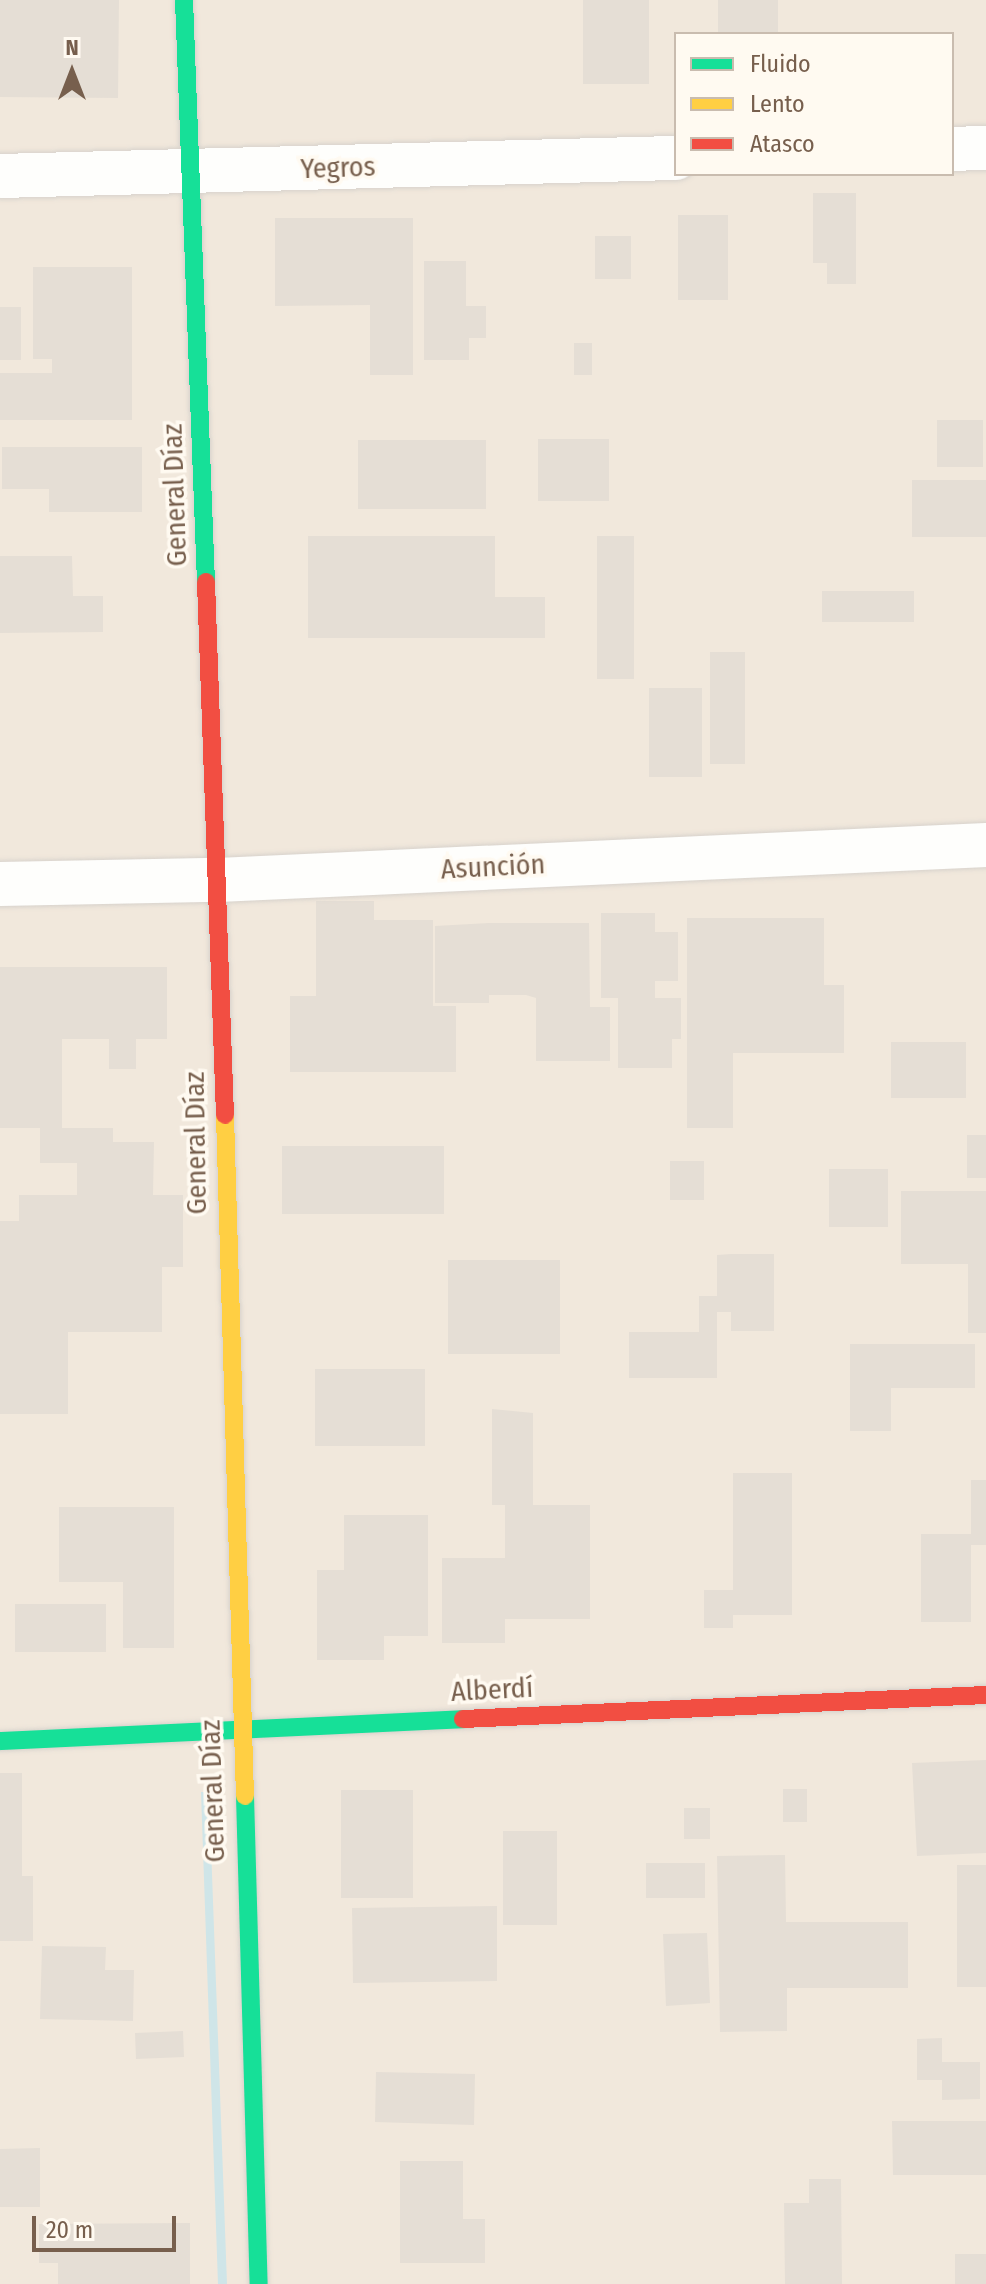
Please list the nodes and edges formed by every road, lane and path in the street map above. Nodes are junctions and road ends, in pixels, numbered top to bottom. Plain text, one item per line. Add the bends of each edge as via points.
1 (184, 0) edge
2 (986, 148) edge
3 (954, 149) edge
4 (674, 158) edge
5 (190, 173) junction
6 (0, 176) edge
7 (986, 845) edge
8 (218, 880) junction
9 (0, 884) edge
10 (986, 1695) edge
11 (239, 1730) junction
12 (0, 1741) edge
13 (259, 2284) edge

1 - 5 street, General Díaz
2 - 3 street
4 - 5 street, Yegros
5 - 6 street, Yegros
5 - 8 street, General Díaz
7 - 8 street, Asunción
8 - 9 street, Asunción
8 - 11 street, General Díaz
10 - 11 street, Alberdí
11 - 12 street, Alberdí
11 - 13 street, General Díaz

